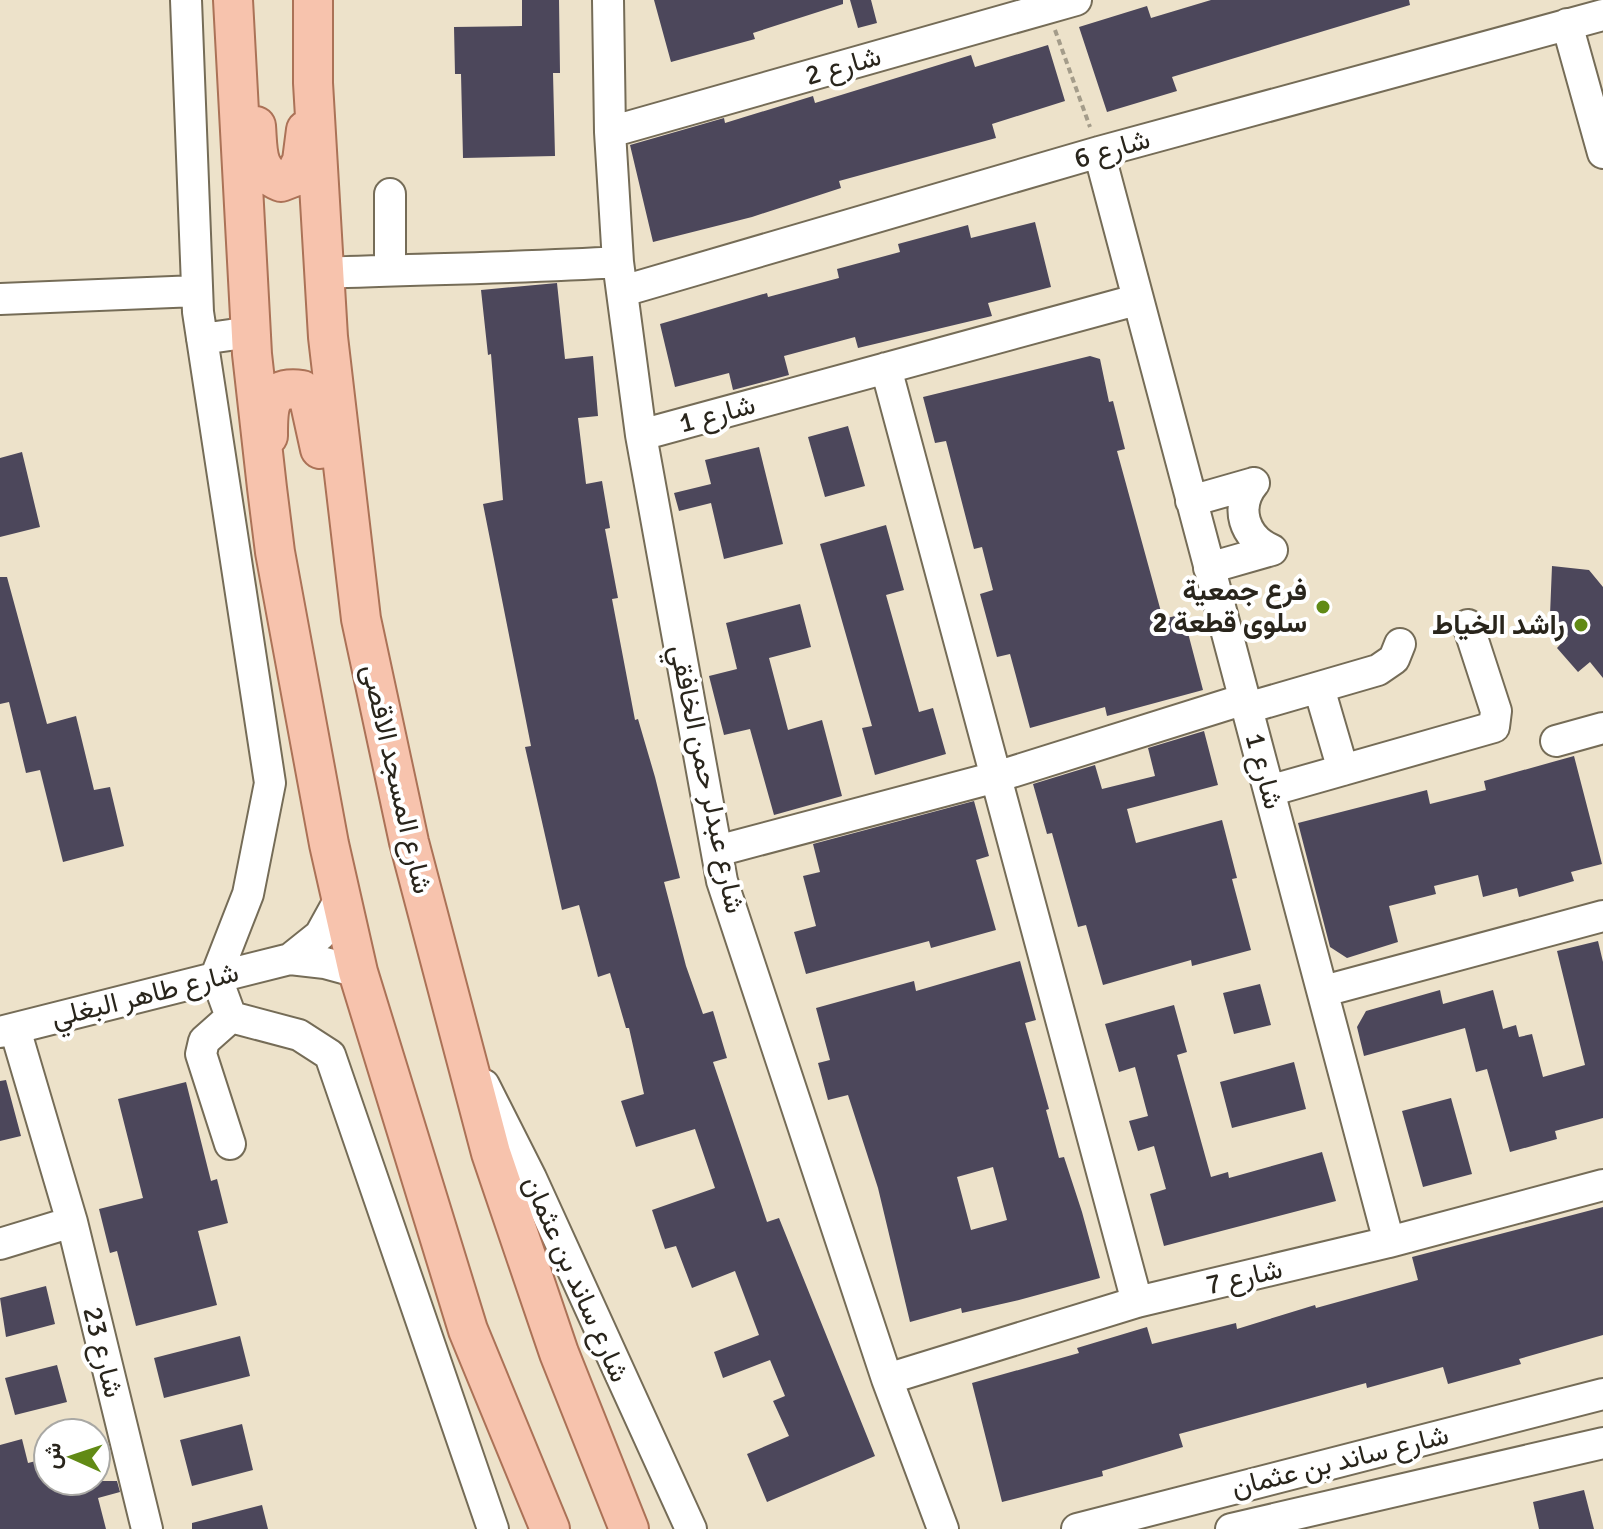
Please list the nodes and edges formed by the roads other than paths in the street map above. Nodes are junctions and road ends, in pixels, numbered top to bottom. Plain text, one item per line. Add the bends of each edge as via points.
1 (186, 0) edge
2 (233, 0) edge
3 (242, 0) edge
4 (313, 0) edge
5 (608, 0) edge
6 (1056, 3) edge
7 (1603, 15) edge
8 (1567, 24) junction
9 (313, 83) junction
10 (610, 132) junction
11 (1099, 152) junction
12 (1603, 153) edge
13 (390, 194) dead end
14 (390, 270) junction
15 (326, 273) junction
16 (621, 276) junction
17 (197, 291) junction
18 (0, 299) edge
19 (1136, 300) junction
20 (251, 332) junction
21 (202, 339) junction
22 (886, 368) junction
23 (641, 435) junction
24 (267, 488) junction
25 (1191, 501) junction
26 (1209, 568) junction
27 (361, 619) junction
28 (1468, 625) dead end
29 (1400, 644) dead end
30 (1319, 688) junction
31 (1246, 704) junction
32 (1603, 728) edge
33 (1556, 741) dead end
34 (1343, 770) junction
35 (996, 777) junction
36 (1269, 791) junction
37 (717, 851) junction
38 (341, 897) junction
39 (1603, 916) edge
40 (290, 959) junction
41 (358, 972) junction
42 (216, 976) junction
43 (1324, 991) junction
44 (231, 1017) junction
45 (8, 1030) edge
46 (456, 1030) junction
47 (230, 1144) dead end
48 (1603, 1185) edge
49 (72, 1222) junction
50 (1389, 1242) junction
51 (0, 1244) edge
52 (1137, 1302) junction
53 (887, 1379) junction
54 (1603, 1394) edge
55 (1603, 1443) edge
56 (1235, 1528) edge
57 (147, 1529) edge
58 (493, 1529) edge
59 (550, 1529) edge
60 (629, 1529) edge
61 (691, 1529) edge
62 (943, 1529) edge
63 (1077, 1529) edge

1 - 17 street
2 - 20 main road
3 - 9 main road via 260,166 281,182 294,177 302,161
4 - 9 main road, شارع المسجد الاقصى
5 - 10 street, شارع عبدلر حمن الخافقي
6 - 10 street, شارع 2
7 - 8 street, شارع 6
8 - 11 street, شارع 6
8 - 12 street
9 - 15 main road, شارع المسجد الاقصى
10 - 16 street, شارع عبدلر حمن الخافقي
11 - 16 street, شارع 6
11 - 19 street, شارع 1
13 - 14 street
14 - 15 street, شارع 6
14 - 16 street, شارع 6
15 - 27 main road, شارع المسجد الاقصى via 328,337
16 - 23 street, شارع عبدلر حمن الخافقي
17 - 18 street
17 - 21 street
19 - 22 street, شارع 1
19 - 25 street, شارع 1
20 - 21 street
20 - 24 main road
21 - 42 street via 270,783 248,894
22 - 23 street, شارع 1
22 - 35 street
23 - 37 street, شارع عبدلر حمن الخافقي
24 - 27 main road via 269,407 288,388 302,390 309,399
24 - 38 main road
25 - 26 street, شارع 1
25 - 26 street via 1254,483 1244,500 1247,526 1254,539 1272,550
26 - 31 street, شارع 1
27 - 46 main road, شارع المسجد الاقصى
28 - 34 street via 1496,711 1494,727
29 - 30 street via 1389,665
30 - 31 street
30 - 34 street
31 - 35 street
31 - 36 street, شارع 1
32 - 33 street
34 - 36 street
35 - 37 street
35 - 52 street
36 - 43 street, شارع 1
37 - 53 street, شارع عبدلر حمن الخافقي via 722,881
38 - 40 street, شارع طاهر البغلي via 320,935
38 - 41 main road
39 - 43 street
40 - 41 street, شارع طاهر البغلي
40 - 42 street, شارع طاهر البغلي
41 - 59 main road via 468,1330
42 - 44 street
42 - 45 street, شارع طاهر البغلي
43 - 50 street, شارع 1
44 - 47 street via 204,1041 201,1054
44 - 58 street via 299,1035 330,1055
45 - 49 street, شارع 23
46 - 60 main road, شارع المسجد الاقصى via 491,1153 559,1353
46 - 61 street, شارع ساند بن عثمان via 531,1178
48 - 50 street, شارع 7
49 - 51 street
49 - 57 street, شارع 23
50 - 52 street, شارع 7
52 - 53 street, شارع 7
53 - 62 street, شارع عبدلر حمن الخافقي
54 - 63 street, شارع ساند بن عثمان
55 - 56 street, شارع ساند بن عثمان

